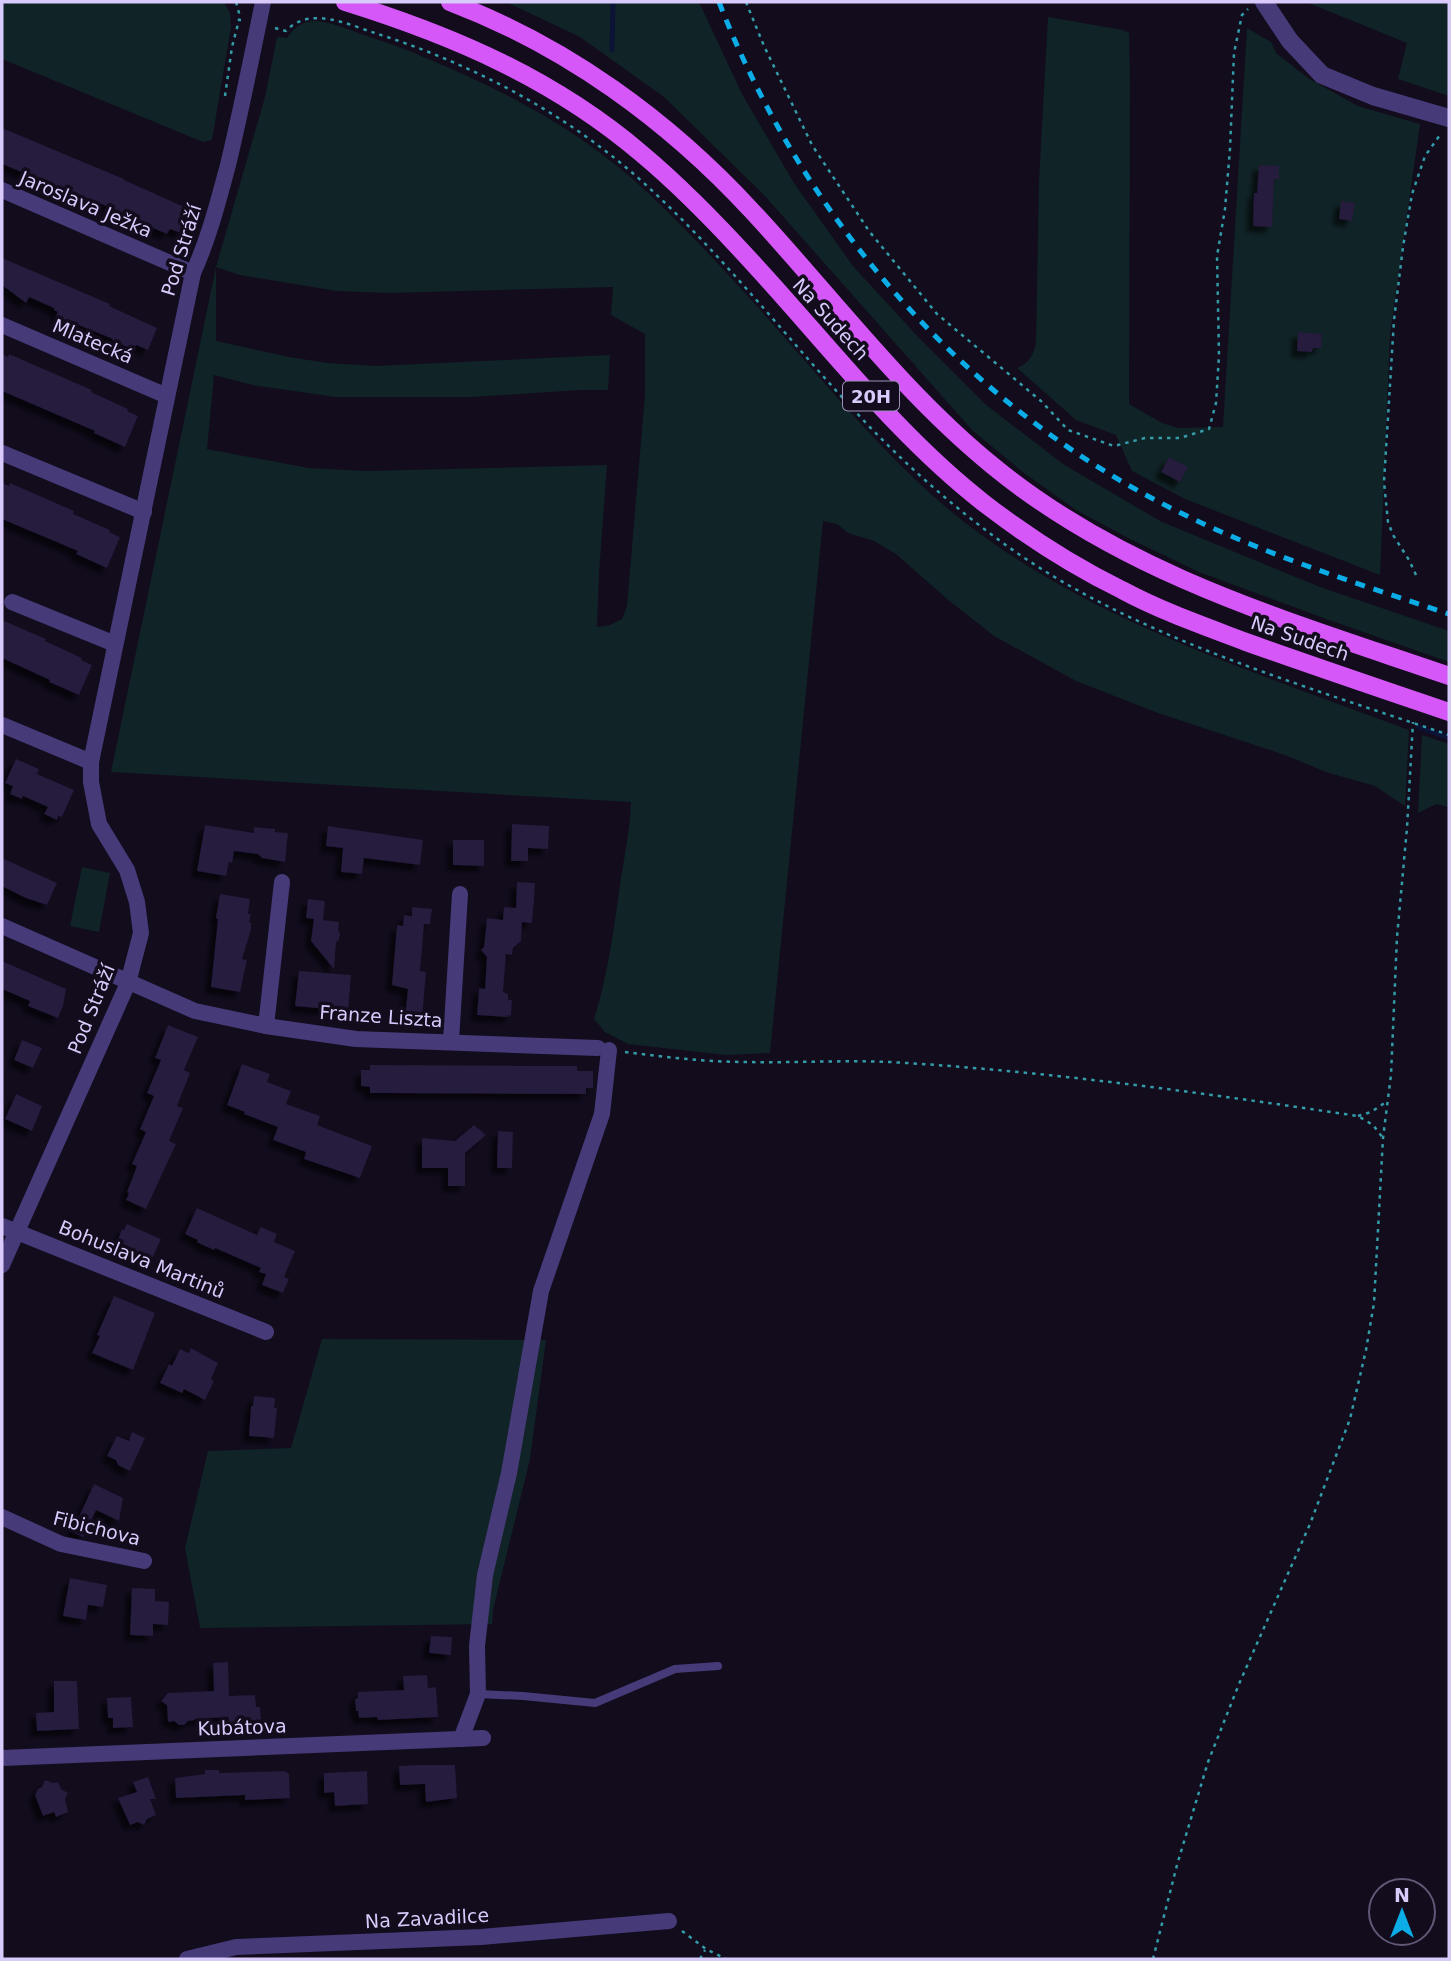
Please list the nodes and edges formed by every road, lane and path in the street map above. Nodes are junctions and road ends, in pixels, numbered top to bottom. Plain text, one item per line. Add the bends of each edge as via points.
1 (263, 2) edge
2 (345, 2) edge
3 (450, 2) edge
4 (746, 2) edge
5 (1256, 5) edge
6 (239, 20) dead end
7 (224, 106) dead end
8 (1446, 124) edge
9 (2, 190) edge
10 (193, 273) junction
11 (2, 325) edge
12 (167, 396) junction
13 (2, 453) edge
14 (144, 512) junction
15 (1416, 575) dead end
16 (12, 602) dead end
17 (115, 644) junction
18 (1449, 676) edge
19 (1449, 712) edge
20 (1413, 722) dead end
21 (2, 726) edge
22 (91, 762) junction
23 (282, 882) dead end
24 (460, 894) dead end
25 (2, 926) edge
26 (128, 983) junction
27 (266, 1026) junction
28 (451, 1041) junction
29 (604, 1049) junction
30 (1386, 1101) junction
31 (1358, 1116) junction
32 (1383, 1138) junction
33 (9, 1229) edge
34 (2, 1265) edge
35 (266, 1332) dead end
36 (2, 1517) edge
37 (144, 1561) dead end
38 (718, 1666) dead end
39 (478, 1694) junction
40 (483, 1738) dead end
41 (461, 1739) junction
42 (2, 1758) edge
43 (669, 1921) joint
44 (706, 1949) junction
45 (187, 1959) edge
46 (700, 1959) edge
47 (726, 1959) edge
48 (1153, 1959) edge

1 - 10 street, Pod Stráží via 227,167
2 - 19 main road, Na Sudech / 20H via 408,22 508,65 554,90 642,153 726,235 926,452 983,502 1048,549 1173,614
3 - 18 main road, Na Sudech / 20H via 570,60 664,128 749,208 928,407 993,466 1055,512 1176,578
4 - 5 path via 812,145 869,231 937,314 1041,401 1068,430 1114,446 1145,438 1180,438 1209,429 1216,403 1217,256 1225,209 1234,53 1242,15
5 - 8 street via 1322,75
6 - 7 path
8 - 15 path via 1425,156 1412,194 1394,320 1384,482 1388,523
9 - 10 street, Jaroslava Ježka
10 - 12 street, Pod Stráží
11 - 12 street, Mlatecká
12 - 14 street, Pod Stráží
13 - 14 street
14 - 17 street, Pod Stráží
16 - 17 street
17 - 22 street, Pod Stráží
20 - 30 path
21 - 22 street
22 - 26 street, Pod Stráží via 99,824 127,870 138,902 141,933
23 - 27 street
24 - 28 street, Franze Liszta
25 - 26 street, Franze Liszta
26 - 27 street, Franze Liszta via 195,1011
26 - 33 street, Pod Stráží
27 - 28 street, Franze Liszta via 356,1039
28 - 29 street, Franze Liszta
29 - 31 path via 689,1060 980,1068
29 - 39 street via 603,1114 541,1291 509,1473 485,1575 477,1646
30 - 31 path
30 - 32 path
31 - 32 path
32 - 48 path via 1374,1303 1350,1419 1208,1762
33 - 34 street, Pod Stráží
33 - 35 street, Bohuslava Martinů
36 - 37 street, Fibichova via 61,1544
38 - 39 lane via 675,1669 595,1703
39 - 41 street
40 - 41 street, Kubátova
41 - 42 street, Kubátova
43 - 44 path
43 - 45 street, Na Zavadilce via 481,1937 236,1947
44 - 46 path
44 - 47 path

